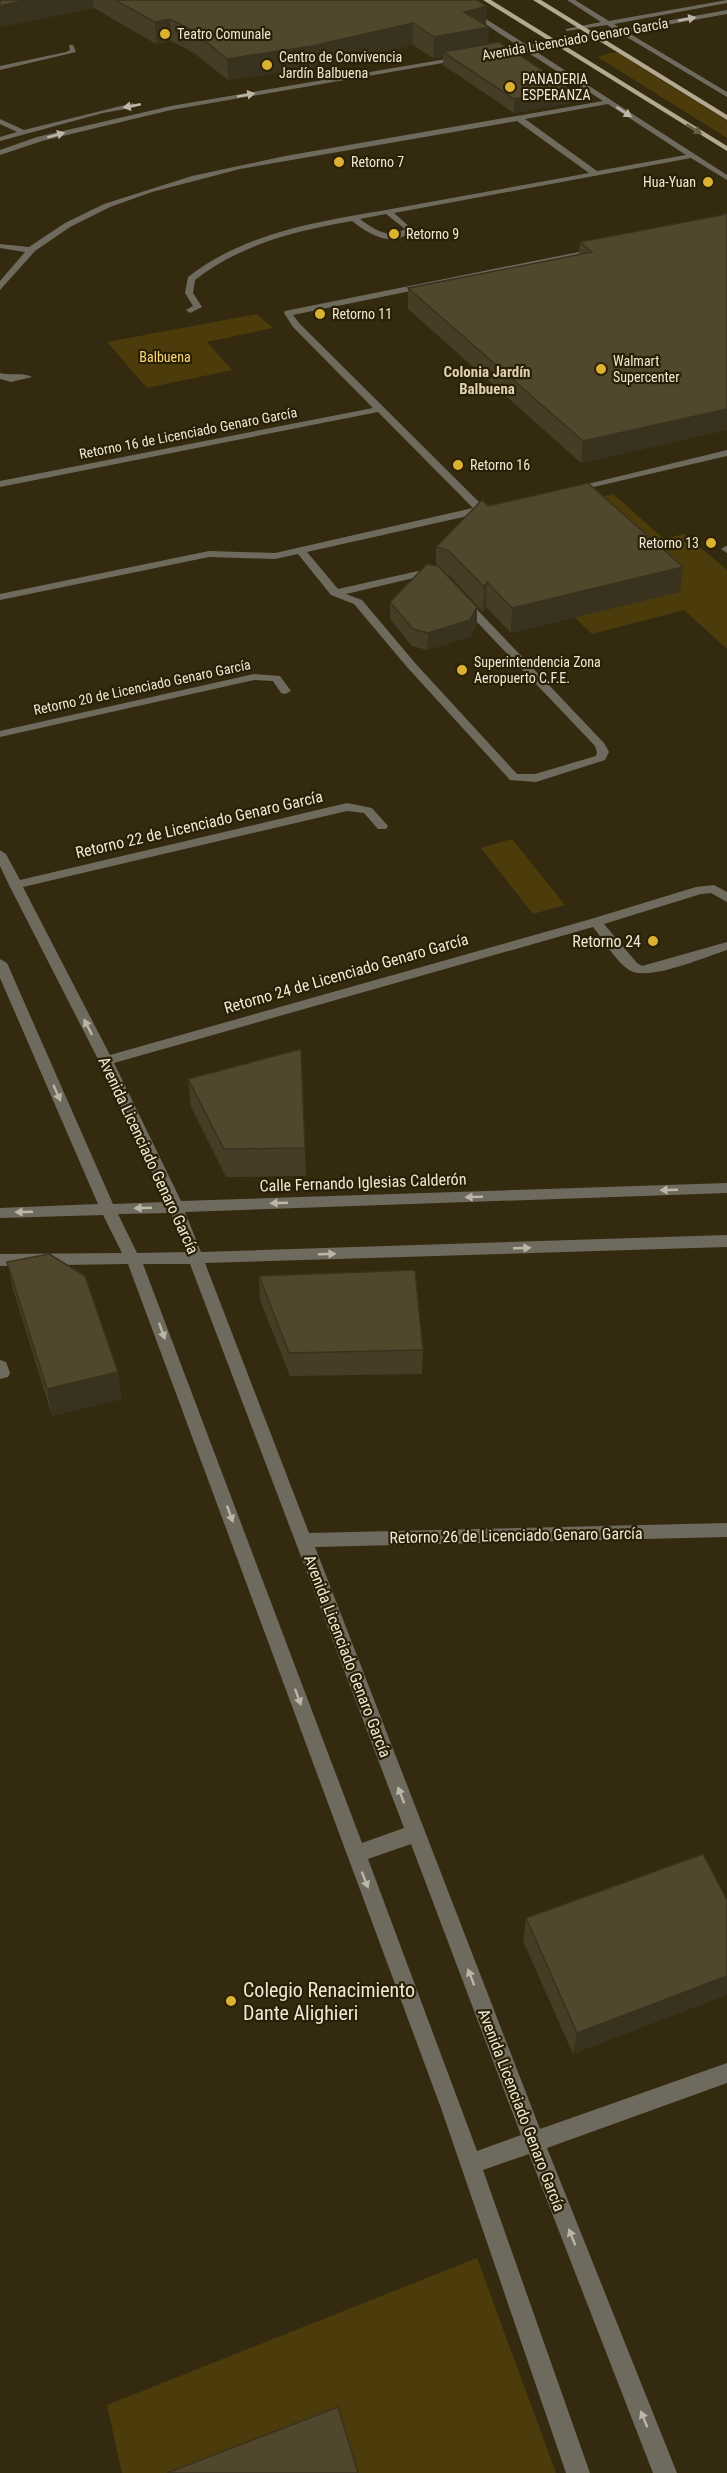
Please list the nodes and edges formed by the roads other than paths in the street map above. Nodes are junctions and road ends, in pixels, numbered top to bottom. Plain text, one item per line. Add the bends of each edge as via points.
1 (452, 0) edge
2 (486, 0) edge
3 (536, 0) edge
4 (570, 0) edge
5 (727, 1) edge
6 (727, 12) edge
7 (608, 23) junction
8 (581, 28) junction
9 (561, 31) dead end
10 (622, 32) junction
11 (552, 33) dead end
12 (542, 34) junction
13 (531, 36) dead end
14 (594, 36) junction
15 (521, 38) dead end
16 (510, 40) junction
17 (499, 42) edge
18 (556, 42) junction
19 (71, 46) dead end
20 (523, 48) junction
21 (0, 68) edge
22 (204, 93) dead end
23 (727, 95) edge
24 (214, 101) junction
25 (608, 102) junction
26 (137, 105) dead end
27 (518, 118) junction
28 (727, 118) edge
29 (0, 121) edge
30 (22, 132) junction
31 (0, 139) edge
32 (727, 149) edge
33 (0, 153) edge
34 (692, 156) junction
35 (596, 174) junction
36 (727, 178) edge
37 (388, 212) junction
38 (353, 218) junction
39 (0, 246) edge
40 (613, 248) edge
41 (31, 250) junction
42 (0, 287) edge
43 (189, 310) dead end
44 (0, 376) edge
45 (27, 377) dead end
46 (381, 409) junction
47 (724, 453) edge
48 (0, 484) edge
49 (559, 491) edge
50 (492, 507) edge
51 (481, 510) junction
52 (301, 551) junction
53 (335, 593) junction
54 (0, 597) edge
55 (285, 691) dead end
56 (0, 734) edge
57 (382, 826) dead end
58 (0, 854) edge
59 (15, 885) junction
60 (727, 898) edge
61 (596, 922) junction
62 (727, 946) edge
63 (0, 963) edge
64 (106, 1061) junction
65 (727, 1188) edge
66 (176, 1207) junction
67 (108, 1210) junction
68 (0, 1213) edge
69 (727, 1241) edge
70 (132, 1257) junction
71 (196, 1258) junction
72 (0, 1260) edge
73 (727, 1530) edge
74 (304, 1540) junction
75 (416, 1833) junction
76 (355, 1854) junction
77 (727, 2073) edge
78 (534, 2141) junction
79 (471, 2164) junction
80 (578, 2473) edge
81 (665, 2473) edge

1 - 16 street
2 - 12 main road
3 - 8 main road
4 - 7 street
5 - 7 street, Avenida Licenciado Genaro García
10 -> 6 street, Avenida Licenciado Genaro García
7 - 8 street, Avenida Licenciado Genaro García
7 - 10 street
8 - 9 street, Avenida Licenciado Genaro García
8 - 14 main road
10 - 14 street, Avenida Licenciado Genaro García
10 - 23 street
11 - 12 street, Avenida Licenciado Genaro García
12 - 13 street, Avenida Licenciado Genaro García
12 - 18 main road
14 - 18 street, Avenida Licenciado Genaro García
14 - 28 main road
15 - 16 street, Avenida Licenciado Genaro García
16 - 17 street, Avenida Licenciado Genaro García
16 - 20 street
18 - 20 street, Avenida Licenciado Genaro García
18 -> 32 main road
19 - 21 street via 72,53
24 -> 20 street, Avenida Licenciado Genaro García
20 - 25 street
22 - 24 street
33 -> 24 street, Avenida Licenciado Genaro García via 115,119
25 - 27 street
25 -> 34 street
26 -> 30 street
27 - 35 street
27 - 41 street via 199,177 110,205
29 - 30 street
30 - 31 street
34 - 35 street
34 - 36 street
35 - 37 street
37 - 38 street
37 - 38 street via 409,230 377,236
38 - 43 street via 270,237 222,256 191,279 189,293 198,307
39 - 41 street
40 - 46 street via 288,313
41 - 42 street
44 - 45 street
46 - 48 street, Retorno 16 de Licenciado Genaro García
46 - 51 street
47 - 49 street
50 - 51 street
51 - 52 street
52 - 53 street
52 - 54 street via 275,556 209,554
53 - 53 street via 358,602 514,777 536,778 601,758 600,745 447,583 418,574
55 - 56 street, Retorno 20 de Licenciado Genaro García via 276,678 254,677
57 - 59 street, Retorno 22 de Licenciado Genaro García via 369,809 347,807
58 - 59 street, Avenida Licenciado Genaro García
64 -> 59 street, Avenida Licenciado Genaro García
60 - 61 street, Retorno 24 de Licenciado Genaro García via 714,890 700,890
61 - 62 street via 639,970
61 - 64 street, Retorno 24 de Licenciado Genaro García
63 -> 67 street
64 - 66 street, Avenida Licenciado Genaro García
65 -> 66 street, Calle Fernando Iglesias Calderón
66 -> 67 street, Calle Fernando Iglesias Calderón
66 - 71 street, Avenida Licenciado Genaro García
67 -> 68 street, Calle Fernando Iglesias Calderón
67 - 70 street
71 -> 69 street
70 - 71 street
70 - 72 street
70 -> 76 street
71 - 74 street, Avenida Licenciado Genaro García
73 - 74 street, Retorno 26 de Licenciado Genaro García
75 -> 74 street, Avenida Licenciado Genaro García
75 - 76 street
78 -> 75 street, Avenida Licenciado Genaro García
76 -> 79 street
77 - 78 street
78 - 79 street
81 -> 78 street, Avenida Licenciado Genaro García
79 - 80 street

